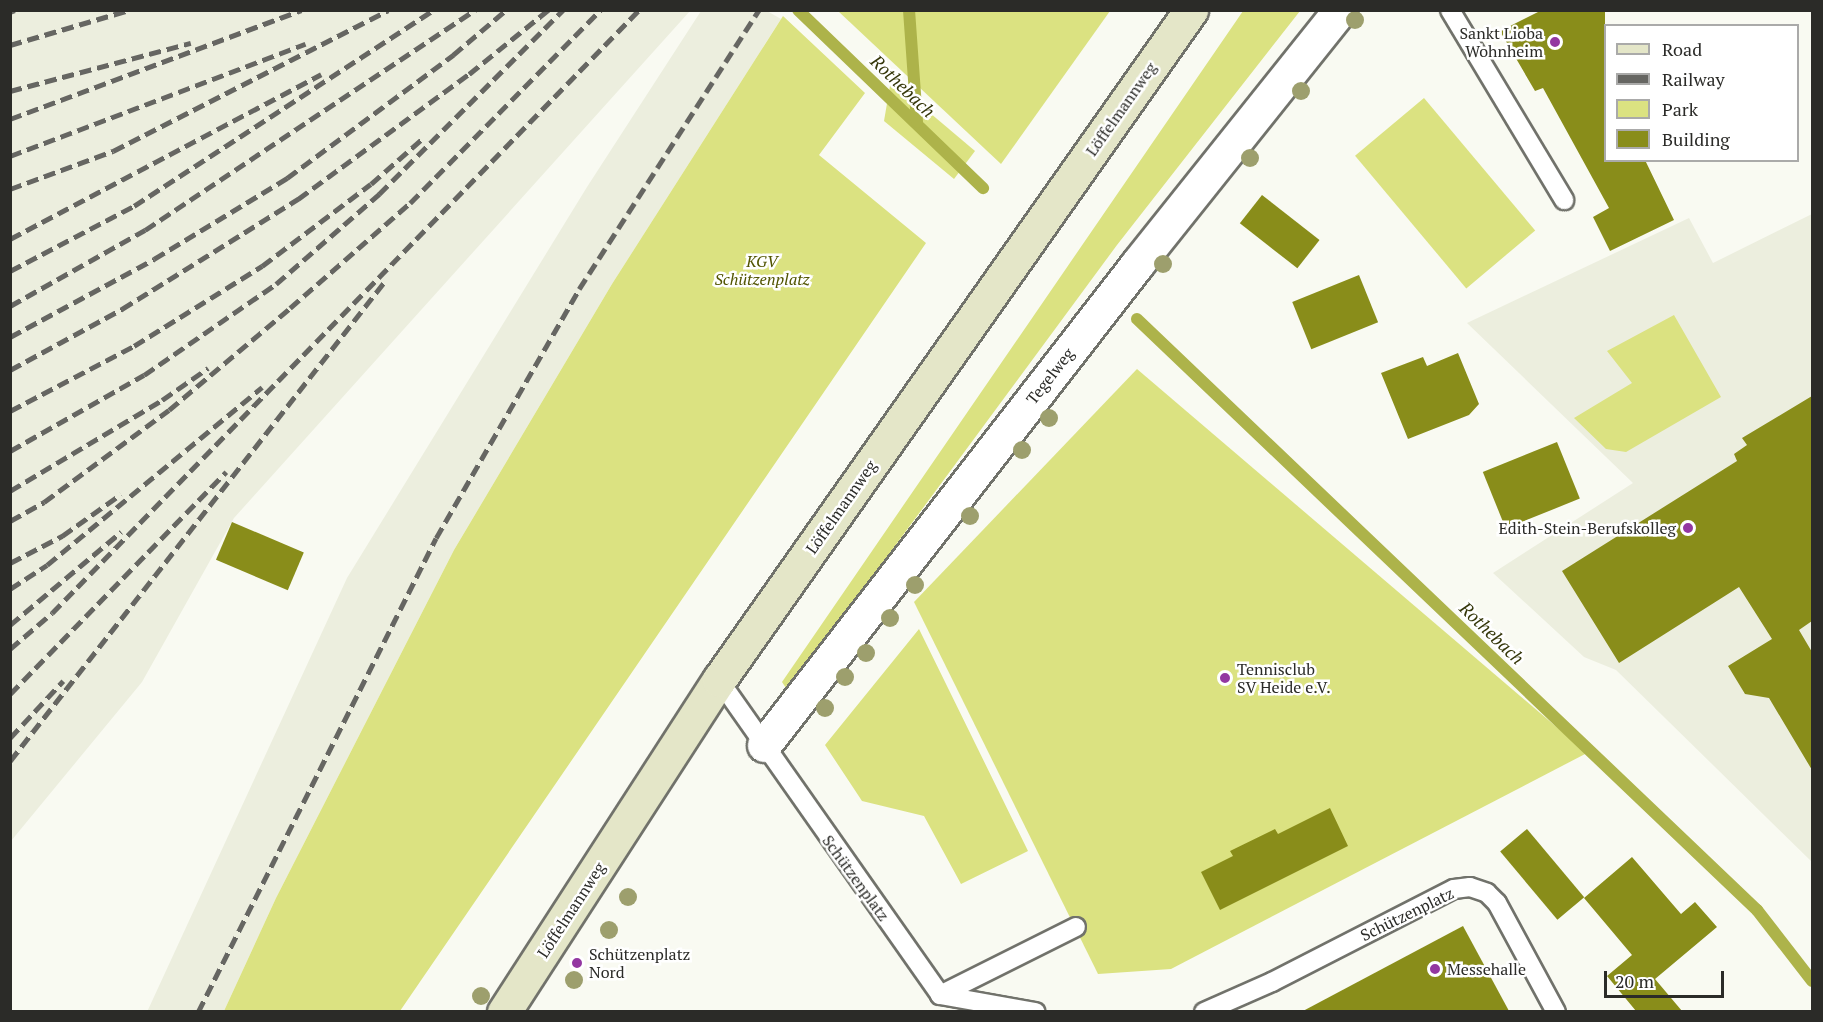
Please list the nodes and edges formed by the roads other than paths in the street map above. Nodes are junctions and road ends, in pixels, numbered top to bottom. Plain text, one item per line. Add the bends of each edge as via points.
1 (1191, 10) edge
2 (1340, 10) edge
3 (1450, 10) edge
4 (1564, 200) dead end
5 (719, 680) junction
6 (764, 745) junction
7 (1076, 927) dead end
8 (940, 995) junction
9 (504, 1011) edge
10 (1035, 1011) edge
11 (1204, 1011) edge
12 (1556, 1011) edge

1 - 5 street, Löffelmannweg
2 - 6 street, Tegelweg
3 - 4 lane
5 - 6 lane, Schützenplatz
5 - 9 street, Löffelmannweg
6 - 8 lane, Schützenplatz
7 - 8 lane
8 - 10 lane
11 - 12 lane, Schützenplatz via 1272,982 1454,889 1470,888 1487,893 1497,903

